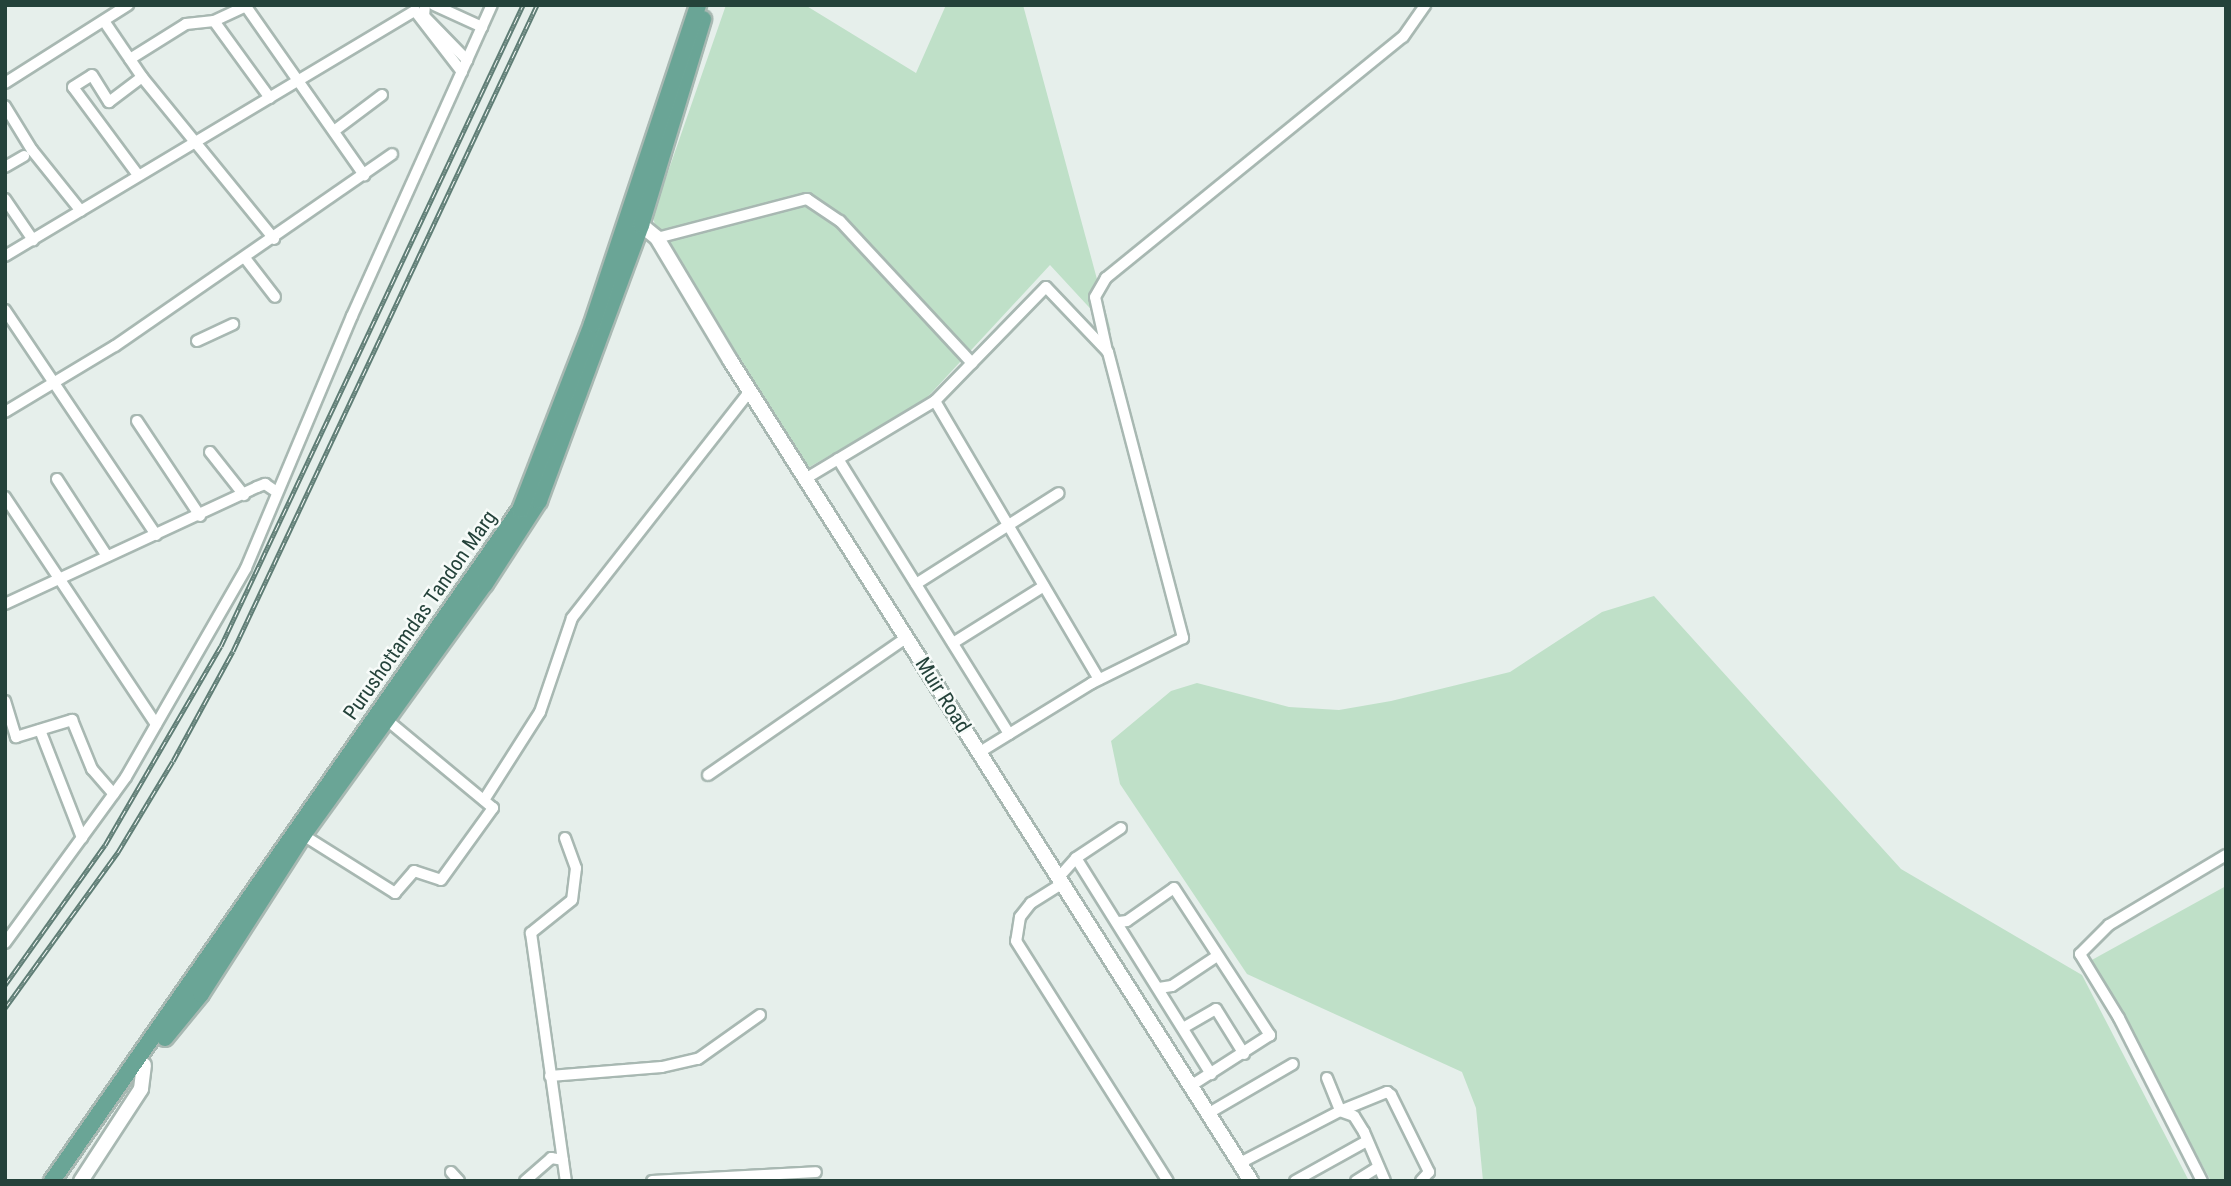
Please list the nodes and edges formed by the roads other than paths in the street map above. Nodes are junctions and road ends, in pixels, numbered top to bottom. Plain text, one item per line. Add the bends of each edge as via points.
1 (128, 5) edge
2 (425, 5) edge
3 (434, 5) edge
4 (492, 5) edge
5 (698, 5) edge
6 (708, 5) edge
7 (1425, 5) edge
8 (245, 6) edge
9 (104, 21) junction
10 (214, 21) junction
11 (482, 27) junction
12 (130, 59) junction
13 (467, 60) junction
14 (462, 72) junction
15 (142, 77) junction
16 (300, 80) junction
17 (5, 83) edge
18 (383, 95) dead end
19 (270, 99) junction
20 (5, 106) edge
21 (334, 131) junction
22 (197, 141) junction
23 (392, 154) dead end
24 (24, 156) dead end
25 (5, 167) edge
26 (138, 175) junction
27 (364, 175) junction
28 (5, 199) edge
29 (81, 211) junction
30 (635, 220) junction
31 (274, 239) junction
32 (657, 239) junction
33 (33, 240) junction
34 (5, 256) edge
35 (245, 258) junction
36 (275, 297) dead end
37 (5, 310) edge
38 (233, 324) dead end
39 (197, 341) dead end
40 (1108, 352) junction
41 (972, 363) junction
42 (57, 380) junction
43 (750, 391) junction
44 (935, 401) junction
45 (5, 412) edge
46 (138, 421) dead end
47 (210, 452) dead end
48 (838, 459) junction
49 (805, 478) junction
50 (57, 479) dead end
51 (277, 492) junction
52 (1059, 493) dead end
53 (244, 495) junction
54 (5, 497) edge
55 (200, 516) junction
56 (1008, 525) junction
57 (156, 535) junction
58 (107, 556) junction
59 (55, 579) junction
60 (916, 584) junction
61 (1044, 586) junction
62 (6, 602) edge
63 (907, 638) junction
64 (953, 643) junction
65 (1099, 680) junction
66 (5, 701) edge
67 (387, 720) junction
68 (156, 724) junction
69 (40, 730) junction
70 (1009, 734) junction
71 (979, 752) junction
72 (708, 775) dead end
73 (114, 794) junction
74 (484, 800) junction
75 (1121, 828) dead end
76 (303, 835) junction
77 (82, 838) junction
78 (565, 838) dead end
79 (2226, 855) edge
80 (1076, 858) junction
81 (1061, 880) junction
82 (1119, 922) junction
83 (5, 943) edge
84 (1217, 956) junction
85 (1159, 988) junction
86 (760, 1015) dead end
87 (1183, 1028) junction
88 (1244, 1055) junction
89 (1293, 1063) dead end
90 (139, 1064) junction
91 (1211, 1074) junction
92 (550, 1076) junction
93 (1326, 1078) dead end
94 (1192, 1085) junction
95 (1340, 1111) junction
96 (1209, 1113) junction
97 (1367, 1141) junction
98 (564, 1160) junction
99 (1240, 1163) junction
100 (1377, 1168) junction
101 (451, 1172) dead end
102 (816, 1172) dead end
103 (72, 1173) edge
104 (567, 1180) edge
105 (45, 1181) edge
106 (52, 1181) edge
107 (459, 1181) edge
108 (525, 1181) edge
109 (652, 1181) edge
110 (1168, 1181) edge
111 (1251, 1181) edge
112 (1295, 1181) edge
113 (1356, 1181) edge
114 (1385, 1181) edge
115 (1421, 1181) edge
116 (2202, 1181) edge

1 - 9 street
2 - 13 street via 424,16
3 - 11 street
4 - 11 street
5 - 30 main road, Purushottamdas Tandon Marg
6 - 30 main road
7 - 40 street via 1403,37 1106,278 1095,297
8 - 10 street
8 - 16 street
9 - 12 street
9 - 17 street
10 - 12 street via 186,24
10 - 19 street
11 - 13 street
12 - 15 street
13 - 14 street
14 - 16 street via 415,11
14 - 51 street
15 - 22 street
15 - 26 street via 109,102 92,75 73,87
16 - 19 street
16 - 21 street
18 - 21 street
19 - 22 street
20 - 29 street via 32,150
21 - 27 street
22 - 26 street
22 - 31 street
23 - 27 street
24 - 25 street
26 - 29 street
27 - 31 street
28 - 33 street
29 - 33 street
30 - 32 main road, Muir Road
30 - 67 main road via 539,501
30 - 90 main road, Purushottamdas Tandon Marg via 520,510
31 - 35 street
32 - 41 street via 807,199 840,221
32 - 43 main road, Muir Road
33 - 34 street
35 - 36 street
35 - 42 street
37 - 42 street
38 - 39 street
40 - 41 street via 1046,286
40 - 65 street via 1182,638
41 - 44 street
42 - 45 street
42 - 57 street
43 - 49 main road, Muir Road
43 - 74 street via 572,618 540,712
44 - 48 street
44 - 56 street
46 - 55 street
47 - 53 street
48 - 49 street
48 - 60 street
49 - 63 main road, Muir Road
50 - 58 street
51 - 53 street via 265,484
51 - 68 street via 273,512 246,568
52 - 56 street
53 - 55 street
54 - 59 street
55 - 57 street
56 - 60 street
56 - 61 street
57 - 58 street
58 - 59 street
59 - 62 street
59 - 68 street
60 - 64 street
61 - 64 street
61 - 65 street
63 - 71 main road, Muir Road
63 - 72 street
64 - 70 street
65 - 70 street
66 - 69 street via 16,737
67 - 74 street
67 - 76 main road
68 - 73 street
69 - 73 street via 72,720 92,769
69 - 77 street
70 - 71 street
71 - 81 main road, Muir Road
73 - 77 street
74 - 76 street via 493,808 442,880 414,871 395,893
75 - 80 street
76 - 90 main road via 201,994
77 - 83 street
78 - 92 street via 576,868 572,900 531,933
79 - 116 street via 2109,925 2080,954 2119,1018
80 - 81 street
80 - 82 street
81 - 94 main road, Muir Road
81 - 110 street via 1020,917 1016,941
82 - 84 street via 1174,888
82 - 85 street
84 - 85 street via 1172,986
84 - 88 street via 1270,1035
85 - 87 street
86 - 92 street via 698,1059 662,1067
87 - 88 street via 1216,1009
87 - 91 street
88 - 91 street
89 - 96 street
90 - 103 main road
90 - 105 main road, Purushottamdas Tandon Marg via 121,1071
91 - 94 street
92 - 98 street
93 - 95 street
94 - 96 main road, Muir Road
95 - 97 street via 1354,1116
95 - 99 street
95 - 115 street via 1387,1092 1429,1172
96 - 99 main road, Muir Road
97 - 100 street
97 - 112 street
98 - 104 street
98 - 108 street via 551,1158
99 - 111 main road, Muir Road
100 - 113 street
100 - 114 street
101 - 107 street
102 - 109 street
103 - 106 main road

